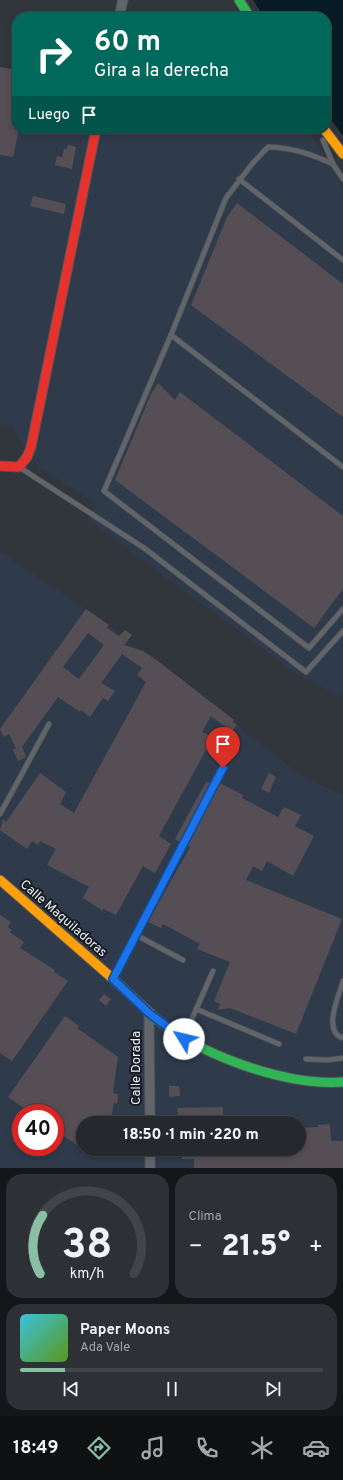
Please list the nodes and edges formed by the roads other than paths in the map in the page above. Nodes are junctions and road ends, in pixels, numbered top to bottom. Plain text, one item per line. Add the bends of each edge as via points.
1 (123, 0) edge
2 (239, 0) edge
3 (120, 12) edge
4 (247, 12) edge
5 (95, 134) edge
6 (321, 134) edge
7 (328, 134) edge
8 (343, 154) edge
9 (333, 164) junction
10 (239, 179) junction
11 (343, 179) edge
12 (343, 260) edge
13 (171, 335) junction
14 (0, 466) edge
15 (19, 467) junction
16 (343, 467) edge
17 (343, 609) edge
18 (343, 631) edge
19 (49, 724) dead end
20 (223, 768) dead end
21 (0, 814) edge
22 (0, 880) edge
23 (136, 935) junction
24 (183, 960) dead end
25 (214, 971) dead end
26 (113, 979) junction
27 (343, 980) edge
28 (196, 1009) junction
29 (150, 1014) junction
30 (343, 1038) edge
31 (184, 1039) junction
32 (279, 1044) dead end
33 (343, 1058) edge
34 (306, 1059) dead end
35 (343, 1082) edge
36 (150, 1116) edge
37 (150, 1156) edge
38 (150, 1168) edge

1 - 3 street
2 - 4 main road
5 - 15 main road via 31,447
6 - 9 lane
7 - 8 main road
9 - 10 lane via 288,148 268,147
9 - 11 lane
10 - 12 lane
10 - 13 lane via 226,198
13 - 16 lane
13 - 17 lane via 104,491 309,648
14 - 15 main road
15 - 18 lane via 144,548 306,672
19 - 21 lane
20 - 23 lane
22 - 26 main road, Calle Maquiladoras via 31,910
23 - 24 lane
23 - 26 lane
25 - 28 lane
26 - 29 main road, Calle Maquiladoras
27 - 30 lane via 332,1018 332,1027
28 - 31 lane
28 - 32 lane
29 - 31 main road, Calle Maquiladoras
29 - 36 street, Calle Dorada
31 - 35 main road, Calle Maquiladoras via 235,1062 284,1078 333,1084
33 - 34 lane
37 - 38 street

